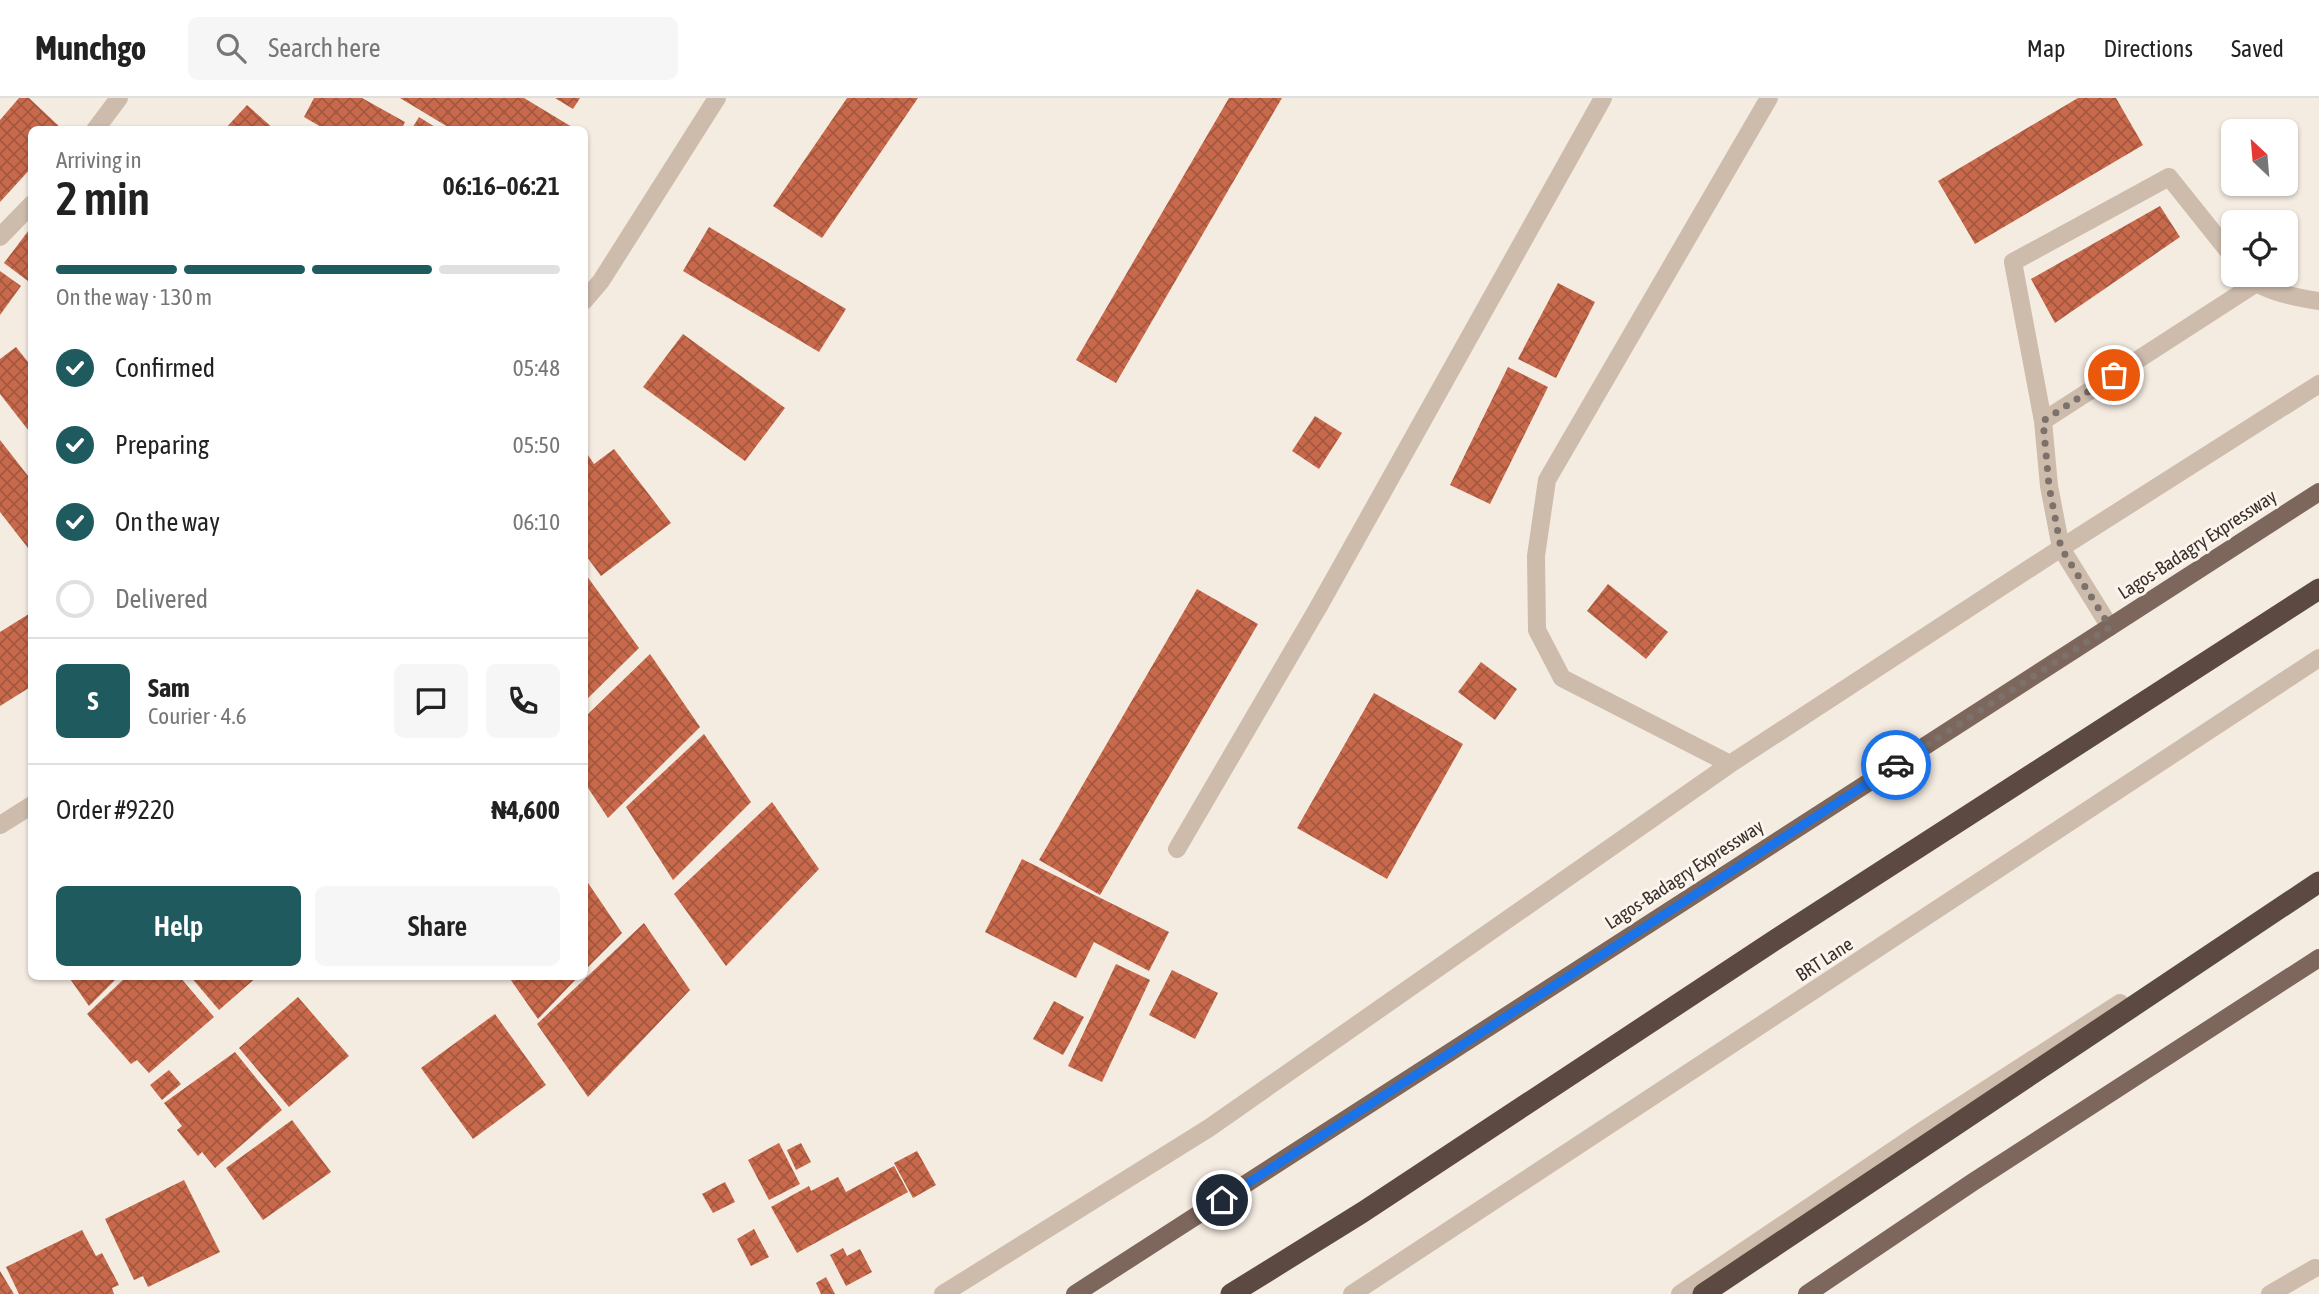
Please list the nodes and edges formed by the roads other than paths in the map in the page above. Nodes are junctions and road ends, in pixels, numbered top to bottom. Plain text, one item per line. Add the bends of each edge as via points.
1 (120, 98) edge
2 (716, 98) edge
3 (1603, 98) edge
4 (1769, 98) edge
5 (98, 126) edge
6 (28, 208) edge
7 (0, 237) edge
8 (2221, 242) edge
9 (2241, 287) edge
10 (2271, 287) edge
11 (588, 296) edge
12 (2319, 300) edge
13 (2319, 384) edge
14 (2043, 421) junction
15 (2319, 492) edge
16 (2061, 548) junction
17 (2319, 589) edge
18 (2110, 627) junction
19 (2319, 658) edge
20 (1730, 764) junction
21 (28, 808) edge
22 (0, 825) edge
23 (1177, 849) dead end
24 (2319, 874) edge
25 (2319, 882) edge
26 (2319, 958) edge
27 (2315, 1268) dead end
28 (943, 1294) edge
29 (1075, 1294) edge
30 (1231, 1294) edge
31 (1352, 1294) edge
32 (1679, 1294) edge
33 (1703, 1294) edge
34 (1807, 1294) edge
35 (2270, 1294) edge

1 - 5 street
2 - 11 street
3 - 23 street via 1319,606
4 - 20 street via 1547,480 1536,556 1537,630 1562,678
6 - 7 street
8 - 14 street via 2169,177 2013,262
9 - 14 street
10 - 12 street
13 - 16 street
14 - 16 street
15 - 18 main road, Lagos-Badagry Expressway
16 - 18 street
16 - 20 street
17 - 30 highway
18 - 29 main road, Lagos-Badagry Expressway
19 - 31 street, BRT Lane
20 - 28 street via 1209,1128
21 - 22 street
24 - 32 street
25 - 33 highway
26 - 34 main road
27 - 35 street

